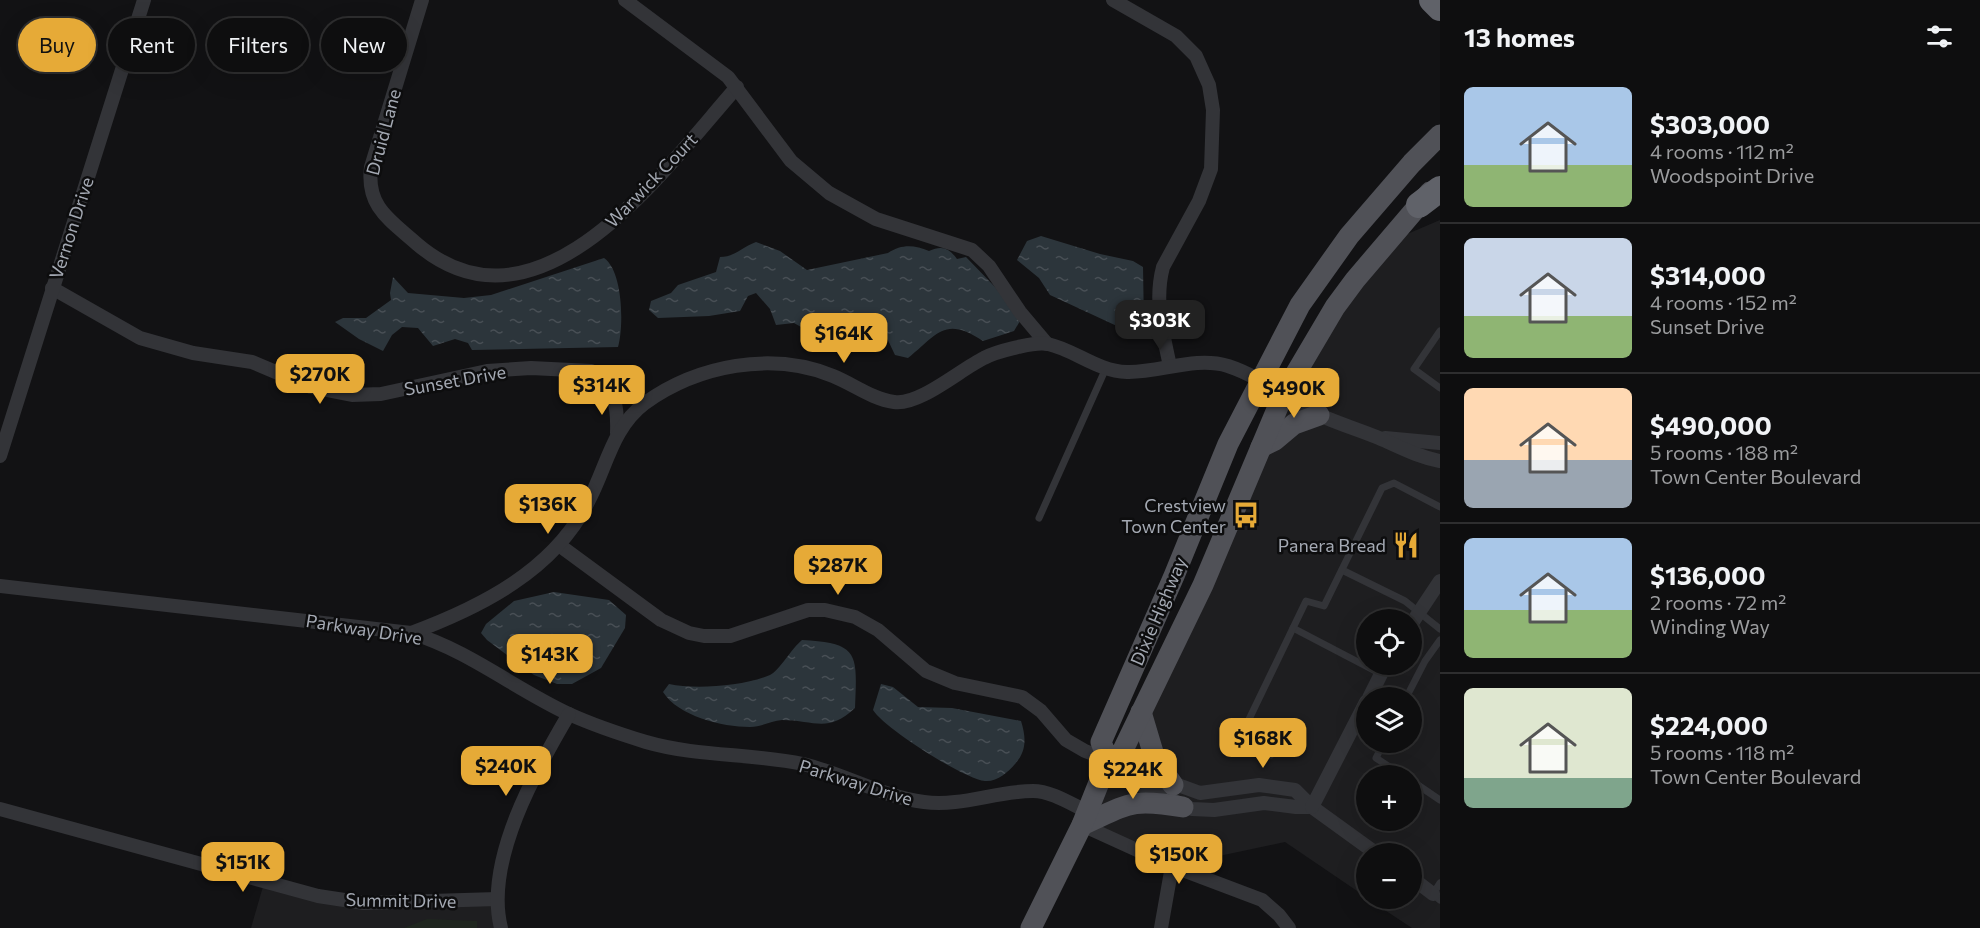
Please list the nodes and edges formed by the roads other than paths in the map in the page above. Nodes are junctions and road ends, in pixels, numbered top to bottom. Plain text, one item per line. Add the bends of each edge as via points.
1 (144, 0) edge
2 (422, 0) edge
3 (625, 0) edge
4 (1113, 0) edge
5 (1432, 0) edge
6 (1440, 8) edge
7 (738, 87) junction
8 (1440, 135) edge
9 (1440, 151) edge
10 (1440, 180) edge
11 (1440, 189) edge
12 (372, 196) joint
13 (1419, 205) junction
14 (52, 288) junction
15 (1440, 331) edge
16 (1047, 344) junction
17 (1170, 366) junction
18 (1106, 368) junction
19 (1261, 381) junction
20 (1440, 388) edge
21 (1283, 395) junction
22 (615, 398) junction
23 (643, 405) junction
24 (1319, 415) junction
25 (617, 433) junction
26 (1378, 438) junction
27 (1440, 443) edge
28 (1261, 447) junction
29 (0, 456) edge
30 (1440, 461) edge
31 (1440, 507) edge
32 (1039, 519) dead end
33 (559, 546) junction
34 (1342, 570) junction
35 (1440, 581) edge
36 (0, 586) edge
37 (1410, 609) edge
38 (1421, 609) edge
39 (1422, 621) edge
40 (1293, 628) junction
41 (1440, 629) edge
42 (411, 633) junction
43 (1440, 640) edge
44 (1356, 656) edge
45 (1412, 687) edge
46 (1141, 712) junction
47 (569, 714) junction
48 (1356, 721) edge
49 (1378, 753) edge
50 (1271, 755) dead end
51 (1108, 760) junction
52 (1386, 765) edge
53 (1173, 785) junction
54 (1422, 788) edge
55 (1440, 800) edge
56 (1183, 807) junction
57 (1311, 807) junction
58 (0, 809) edge
59 (1085, 818) junction
60 (1362, 843) edge
61 (1172, 866) junction
62 (1422, 883) edge
63 (1438, 892) edge
64 (497, 899) junction
65 (501, 928) edge
66 (1031, 928) edge
67 (1161, 928) edge
68 (1289, 928) edge

1 - 14 street, Vernon Drive
2 - 12 street, Druid Lane via 371,167
3 - 7 street via 715,64
4 - 17 street via 1185,44 1202,67 1213,110 1211,169 1200,201 1160,279 1160,318
5 - 6 highway
7 - 12 street, Warwick Court via 610,225 581,247 522,272 480,275 451,268 387,218
7 - 16 street via 791,161 829,193 876,219 972,250 989,266
8 - 19 main road, Dixie Highway via 1321,273
9 - 21 main road via 1330,281 1287,353 1281,375
10 - 13 main road, Dixie Highway
11 - 13 highway
13 - 21 main road, Dixie Highway via 1342,298
14 - 22 street, Sunset Drive via 140,338 193,353 252,362 332,392 381,394 487,371 564,368 591,371
14 - 29 street, Vernon Drive
15 - 20 lane via 1414,369
16 - 18 street
16 - 23 street via 986,356 928,392 900,402 877,397 816,369 762,363 698,376
17 - 18 street via 1130,372
17 - 19 street via 1220,364
18 - 32 lane
19 - 21 street
19 - 51 main road, Dixie Highway via 1228,444 1101,742
21 - 24 street
21 - 28 main road, Dixie Highway
22 - 23 street via 627,405
22 - 25 street
23 - 25 street
24 - 26 street
24 - 28 main road via 1294,424
25 - 33 street via 589,501
26 - 27 street
26 - 30 street via 1421,458
28 - 46 main road, Dixie Highway via 1203,585
31 - 34 lane via 1394,483 1382,488
33 - 42 street via 505,589 471,609
33 - 51 street via 662,620 689,633 745,633 808,610 855,617 940,678 1022,697 1041,711 1066,740
34 - 37 lane via 1405,601
34 - 40 lane via 1324,606 1306,601
35 - 38 street
36 - 42 street, Parkway Drive
39 - 41 lane
40 - 44 lane
40 - 50 lane via 1239,740
42 - 47 street, Parkway Drive via 454,650
43 - 45 lane
46 - 51 main road, Dixie Highway via 1122,752
46 - 53 main road via 1155,759
47 - 59 street, Parkway Drive via 646,742 689,752 803,764 900,798 943,803 1034,791 1049,794
47 - 64 street via 516,814
48 - 57 street
49 - 52 lane via 1376,758
51 - 53 street
51 - 56 street via 1124,778
51 - 59 main road, Dixie Highway
53 - 57 street via 1210,793 1259,785 1280,786 1300,793
54 - 55 lane
56 - 57 street via 1214,810 1264,802
56 - 59 main road via 1139,801
57 - 60 street
58 - 64 street, Summit Drive via 318,896 364,903
59 - 61 street, Parkway Drive
59 - 66 main road, Dixie Highway
61 - 67 street
61 - 68 street, Parkway Drive via 1262,900
62 - 63 street
64 - 65 street

